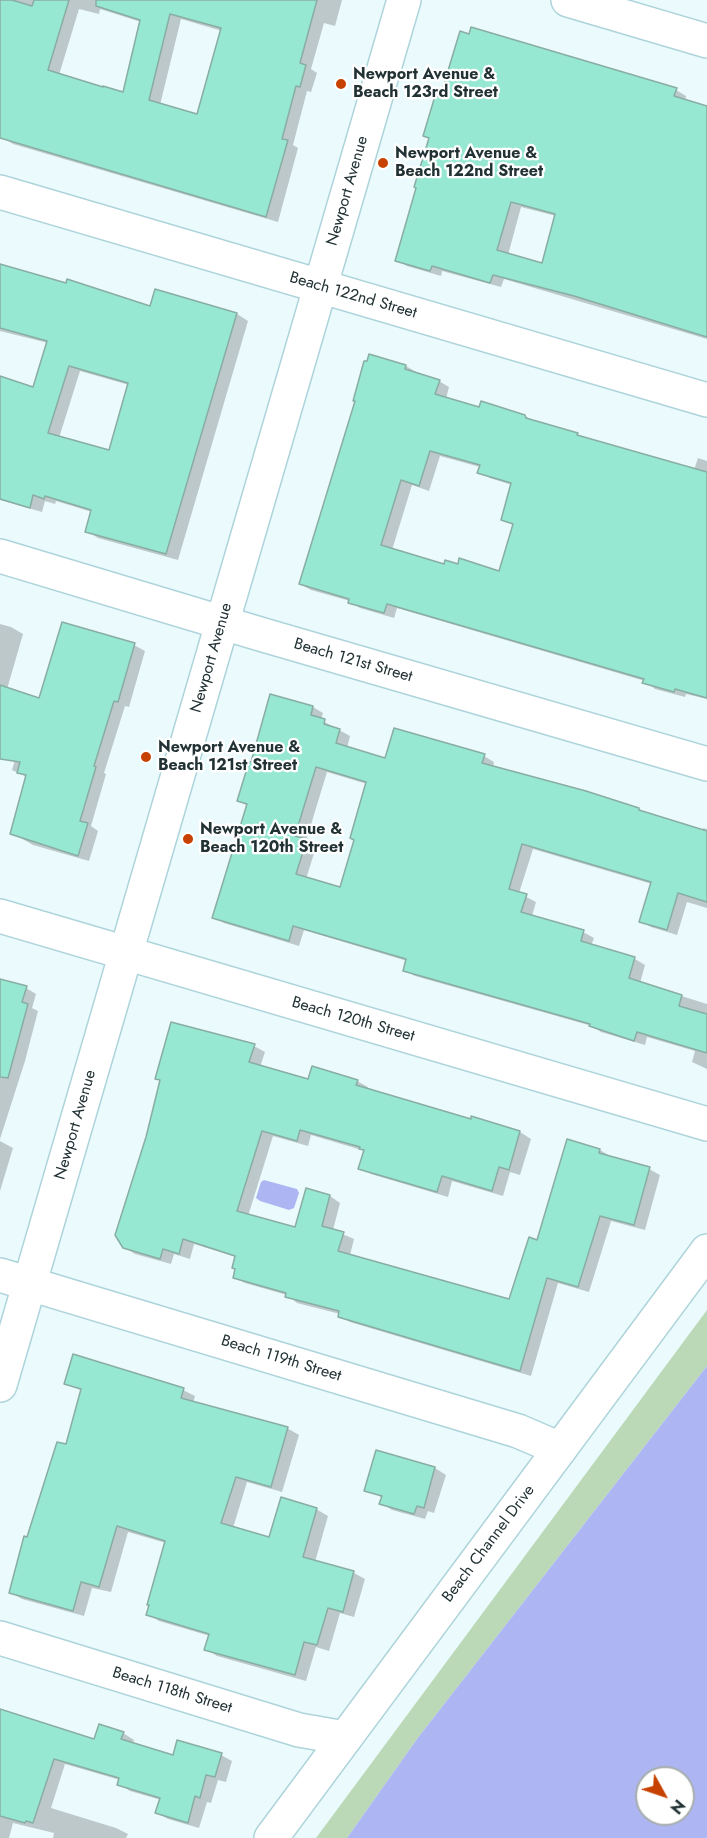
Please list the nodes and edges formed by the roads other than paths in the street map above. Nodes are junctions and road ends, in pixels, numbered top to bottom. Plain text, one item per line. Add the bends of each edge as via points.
1 (404, 0) edge
2 (568, 0) edge
3 (707, 40) edge
4 (0, 192) edge
5 (320, 286) junction
6 (707, 400) edge
7 (0, 556) edge
8 (222, 623) junction
9 (707, 764) edge
10 (0, 916) edge
11 (126, 953) junction
12 (707, 1124) edge
13 (707, 1251) edge
14 (15, 1279) edge
15 (0, 1385) edge
16 (560, 1449) junction
17 (0, 1638) edge
18 (345, 1738) junction
19 (271, 1838) edge

1 - 5 street, Newport Avenue
2 - 3 street
4 - 5 street, Beach 122nd Street
5 - 6 street, Beach 122nd Street
5 - 8 street, Newport Avenue
7 - 8 street, Beach 121st Street
8 - 9 street, Beach 121st Street
8 - 11 street, Newport Avenue
10 - 11 street, Beach 120th Street
11 - 12 street, Beach 120th Street
11 - 14 street, Newport Avenue
13 - 16 street, Beach Channel Drive
14 - 15 street, Newport Avenue
14 - 16 street, Beach 119th Street via 518,1431
16 - 18 street, Beach Channel Drive
17 - 18 street, Beach 118th Street via 299,1730
18 - 19 street, Beach Channel Drive

